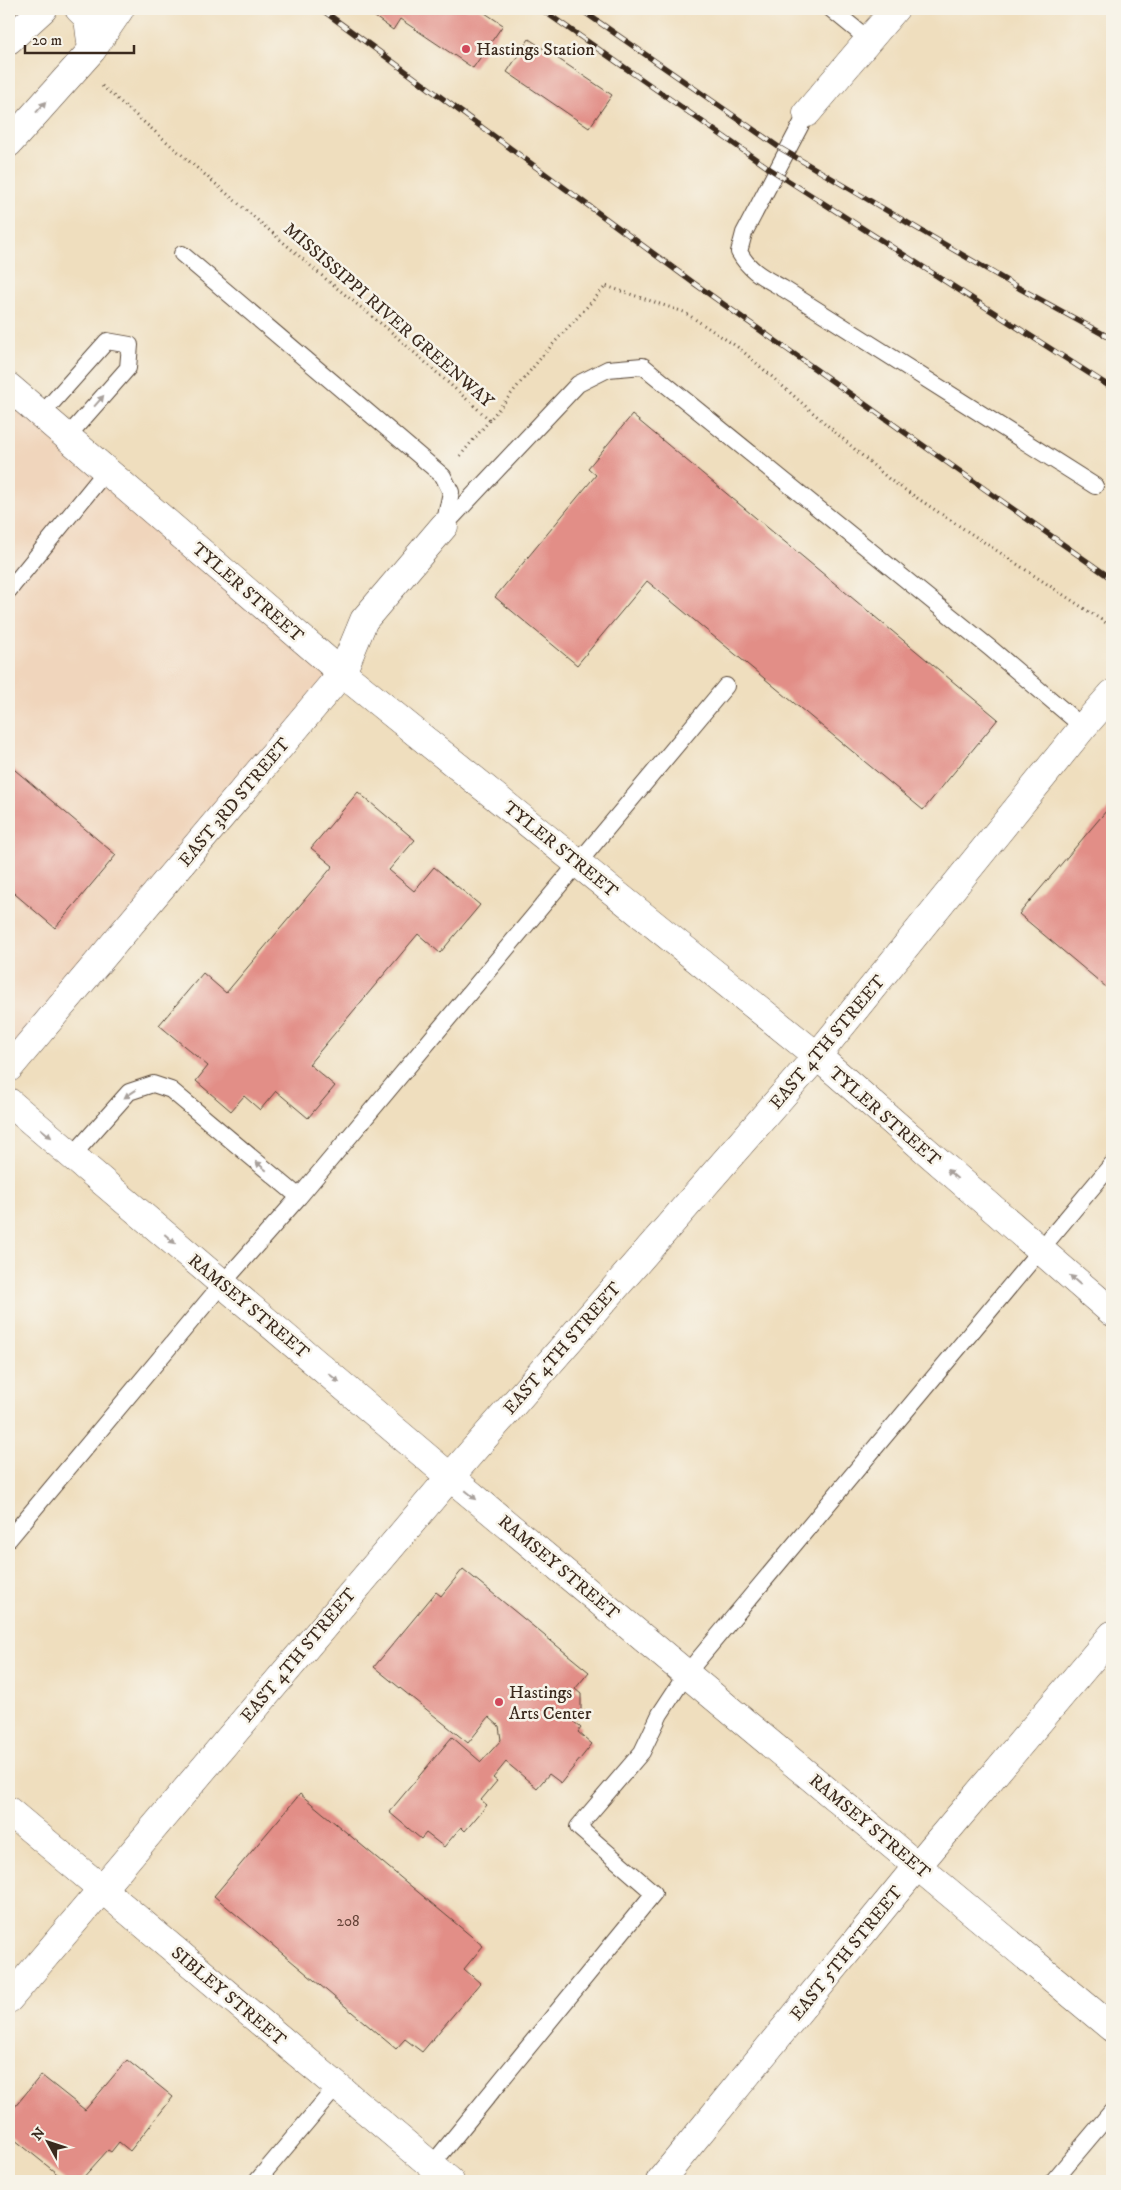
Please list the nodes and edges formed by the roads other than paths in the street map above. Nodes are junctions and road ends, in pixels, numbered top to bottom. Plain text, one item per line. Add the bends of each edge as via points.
1 (43, 9) edge
2 (80, 9) edge
3 (120, 9) edge
4 (832, 9) edge
5 (895, 9) edge
6 (9, 40) edge
7 (869, 40) junction
8 (85, 58) junction
9 (807, 113) joint
10 (9, 143) edge
11 (182, 254) dead end
12 (9, 387) edge
13 (41, 415) junction
14 (67, 437) junction
15 (106, 470) junction
16 (1095, 486) dead end
17 (444, 526) junction
18 (9, 590) edge
19 (342, 672) junction
20 (726, 686) dead end
21 (1112, 694) edge
22 (1082, 726) junction
23 (577, 863) junction
24 (817, 1056) junction
25 (9, 1068) edge
26 (9, 1102) edge
27 (72, 1155) junction
28 (1112, 1164) edge
29 (298, 1197) junction
30 (1041, 1251) junction
31 (222, 1284) junction
32 (1112, 1312) edge
33 (450, 1477) junction
34 (9, 1539) edge
35 (1112, 1635) edge
36 (687, 1673) junction
37 (9, 1812) edge
38 (918, 1865) junction
39 (102, 1889) junction
40 (9, 1999) edge
41 (1112, 2028) edge
42 (337, 2086) junction
43 (1112, 2111) edge
44 (441, 2174) edge
45 (257, 2181) edge
46 (660, 2181) edge
47 (1053, 2181) edge

1 - 6 street
2 - 8 street via 88,18
3 - 8 street
4 - 7 lane
5 - 7 street
7 - 9 street
10 -> 8 street
9 - 16 lane via 744,234 739,252 744,261 752,270
11 - 17 lane via 443,476 451,492
12 - 13 street, TYLER STREET
13 - 14 street, TYLER STREET
14 -> 13 lane via 128,368 130,345 107,341
14 - 15 street, TYLER STREET
15 - 18 lane
15 - 19 street, TYLER STREET
17 - 19 street, EAST 3RD STREET via 364,620
17 - 22 lane via 578,384 608,369 643,366
19 - 23 street, TYLER STREET
19 - 25 street, EAST 3RD STREET
20 - 23 lane
21 - 22 street, EAST 4TH STREET
22 - 24 street, EAST 4TH STREET
23 - 24 street, TYLER STREET
23 - 29 lane
30 -> 24 street, TYLER STREET
24 - 33 street, EAST 4TH STREET
26 -> 27 street, RAMSEY STREET
29 -> 27 lane via 171,1090 153,1084 129,1092
27 -> 31 street, RAMSEY STREET
28 - 30 lane
29 - 31 lane
32 -> 30 street, TYLER STREET
30 - 36 lane
31 -> 33 street, RAMSEY STREET
31 - 34 lane
33 -> 36 street, RAMSEY STREET
33 - 39 street, EAST 4TH STREET
35 - 38 street, EAST 5TH STREET
36 - 38 street, RAMSEY STREET
36 - 44 lane via 660,1714 642,1752 578,1828 654,1893
37 - 39 street, SIBLEY STREET
38 - 41 street, RAMSEY STREET
38 - 46 street, EAST 5TH STREET
39 - 40 street, EAST 4TH STREET
39 - 42 street, SIBLEY STREET
42 - 44 street, SIBLEY STREET
42 - 45 lane
43 - 47 lane

